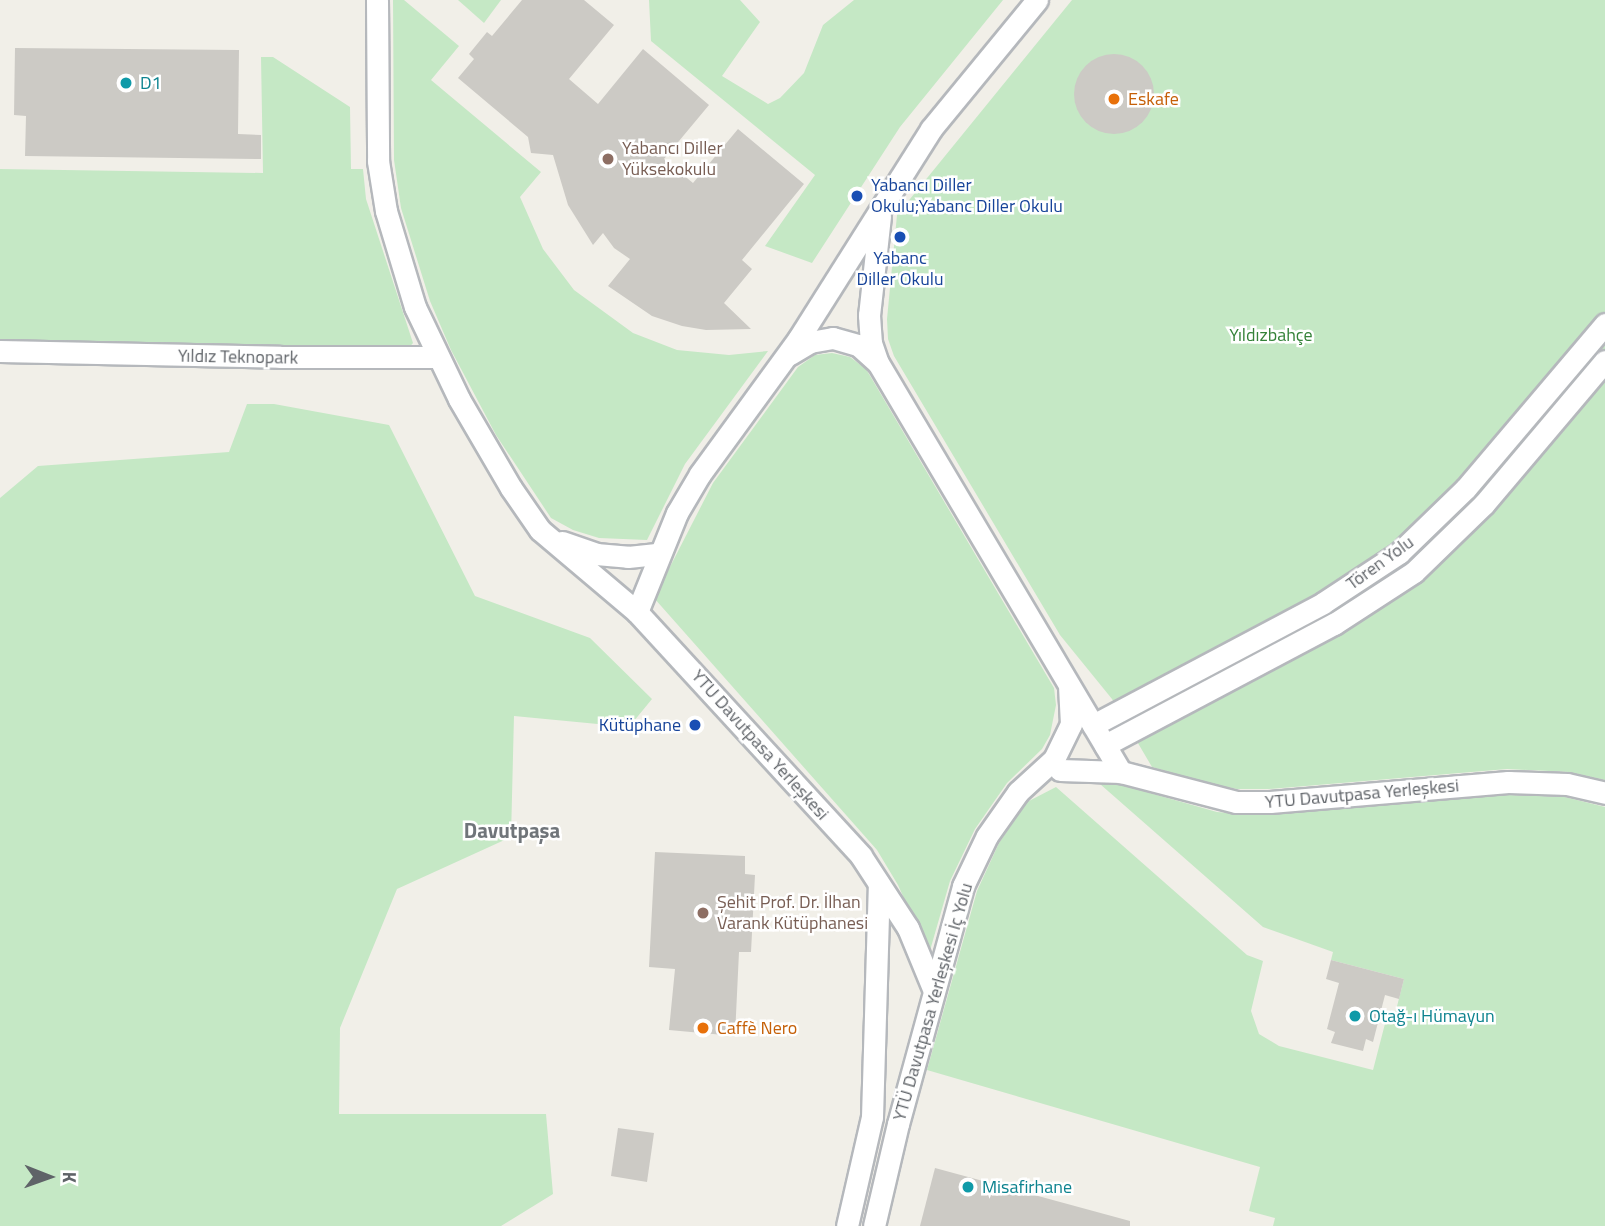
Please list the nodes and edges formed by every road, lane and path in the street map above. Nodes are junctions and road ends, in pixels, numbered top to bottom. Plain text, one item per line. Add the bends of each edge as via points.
1 (377, 0) edge
2 (1037, 0) edge
3 (881, 209) junction
4 (1605, 324) edge
5 (0, 351) edge
6 (38, 354) junction
7 (437, 357) junction
8 (786, 357) junction
9 (1605, 361) edge
10 (878, 363) junction
11 (0, 368) edge
12 (540, 530) junction
13 (659, 554) junction
14 (637, 612) junction
15 (1068, 683) junction
16 (1093, 725) junction
17 (1105, 746) junction
18 (1060, 770) dead end
19 (1121, 772) junction
20 (1605, 793) edge
21 (879, 882) junction
22 (934, 991) junction
23 (847, 1226) edge
24 (874, 1226) edge

1 - 7 street, YTU Davutpasa Yerleşkesi via 379,161 386,211 415,307
2 - 3 street via 931,129
3 - 8 street
3 - 10 street via 869,315
4 - 16 street, Tören Yolu via 1466,488 1399,553 1323,603
5 - 6 street, Yıldız Teknopark
6 - 7 street, Yıldız Teknopark
6 - 11 street, Yıldız Teknopark
7 - 12 street, YTU Davutpasa Yerleşkesi via 483,443
8 - 10 street via 810,342 833,338 858,345
8 - 13 street via 700,474
9 - 17 street, Tören Yolu via 1484,504 1415,572 1334,624
10 - 15 street
12 - 13 street, YTU Davutpasa Yerleşkesi via 596,554
12 - 14 street, YTU Davutpasa Yerleşkesi
13 - 14 street
14 - 21 street, YTU Davutpasa Yerleşkesi via 861,856
15 - 16 street
15 - 22 street, YTÜ Davutpasa Yerleşkesi İç Yolu via 1071,724 1054,759 1018,792 987,836 964,886
16 - 17 street
17 - 19 street
18 - 19 street, YTU Davutpasa Yerleşkesi
19 - 20 street, YTU Davutpasa Yerleşkesi via 1236,802 1508,782 1567,784
21 - 22 street, YTU Davutpasa Yerleşkesi via 908,928
21 - 23 street, YTÜ Davutpasa Yerleşkesi İç Yolu via 872,1117
22 - 24 street, YTÜ Davutpasa Yerleşkesi İç Yolu

